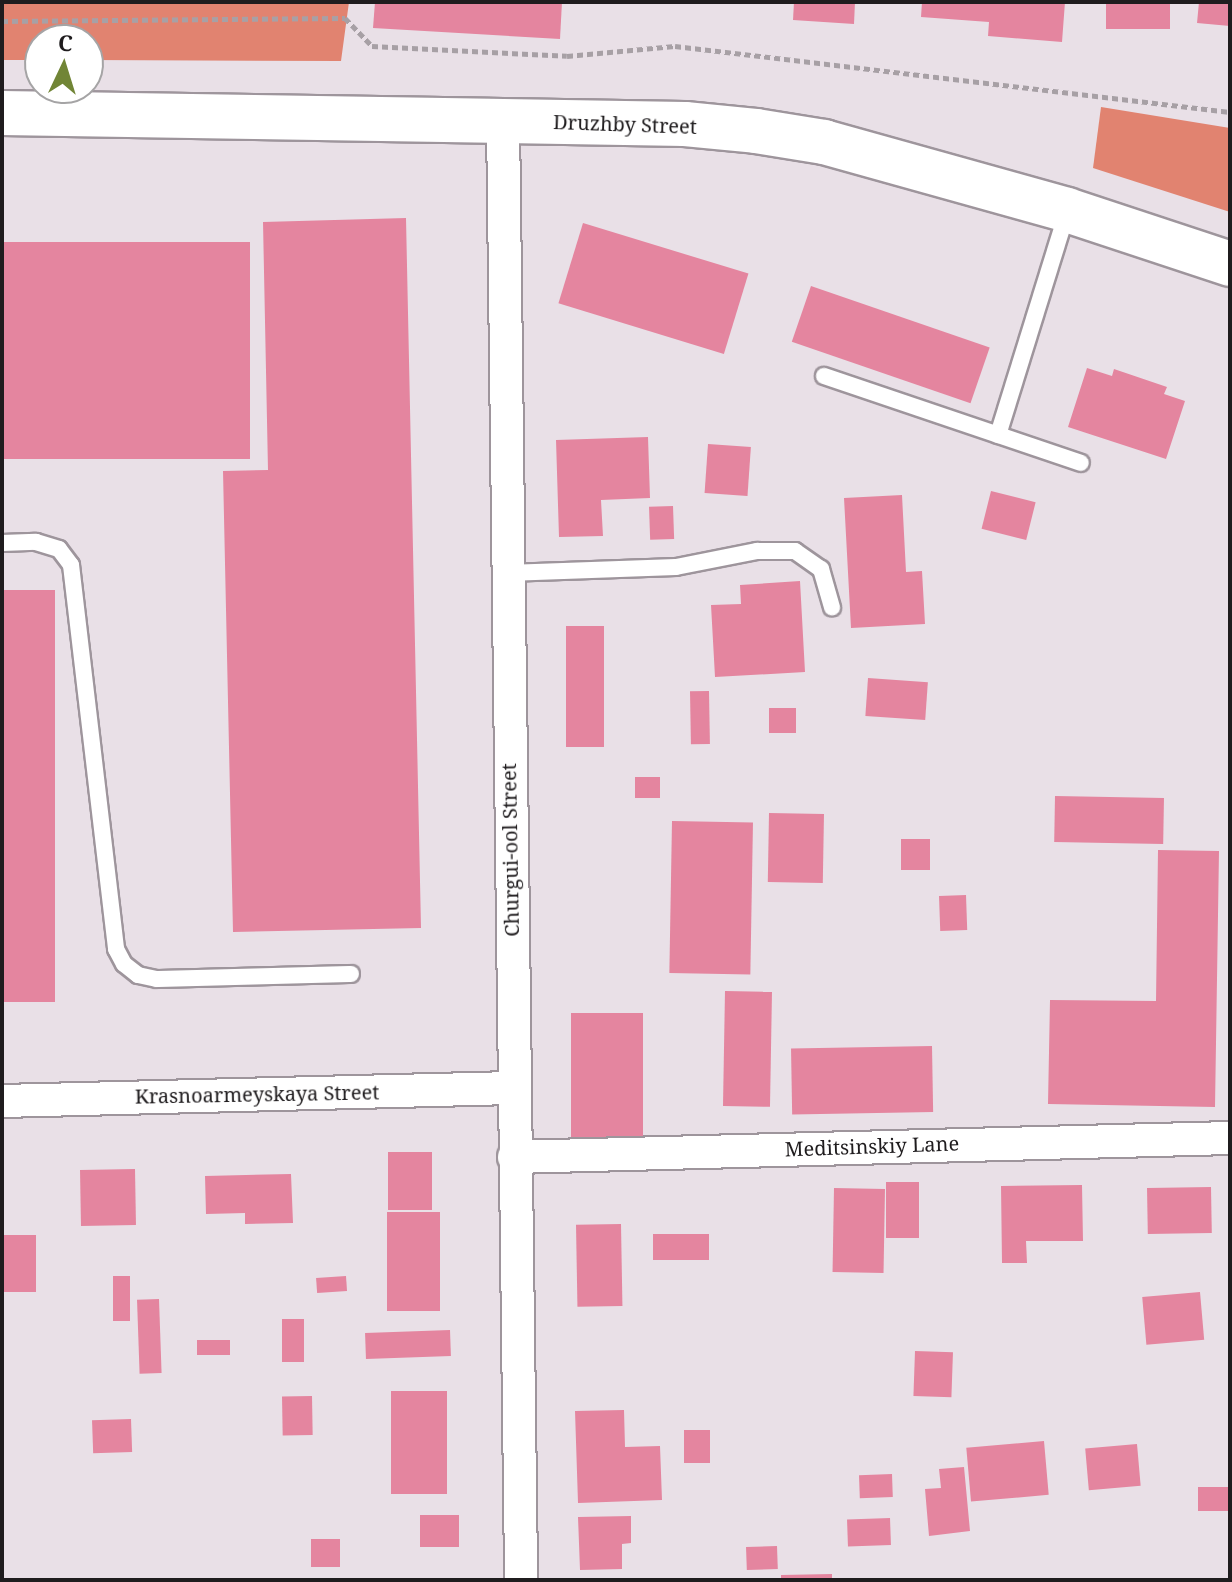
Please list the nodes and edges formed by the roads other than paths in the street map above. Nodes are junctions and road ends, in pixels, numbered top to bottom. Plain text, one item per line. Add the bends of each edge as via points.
1 (2, 113) edge
2 (503, 120) junction
3 (1067, 210) junction
4 (1230, 264) edge
5 (824, 376) dead end
6 (998, 435) junction
7 (1081, 463) dead end
8 (2, 543) edge
9 (507, 573) junction
10 (832, 607) dead end
11 (351, 974) dead end
12 (513, 1088) junction
13 (2, 1101) edge
14 (1230, 1138) edge
15 (514, 1157) junction
16 (521, 1580) edge

1 - 2 main road, Druzhby Street
2 - 3 main road, Druzhby Street via 756,131 824,142
2 - 9 street, Churgui-ool Street
3 - 4 main road, Druzhby Street
3 - 6 lane
5 - 6 lane
6 - 7 lane
8 - 11 lane via 36,542 59,549 71,565 116,949 124,964 138,975 157,979
9 - 10 lane via 676,567 757,551 795,551 821,569
9 - 12 street, Churgui-ool Street
12 - 13 street, Krasnoarmeyskaya Street
12 - 15 street, Churgui-ool Street
14 - 15 street, Meditsinskiy Lane
15 - 16 street, Churgui-ool Street

